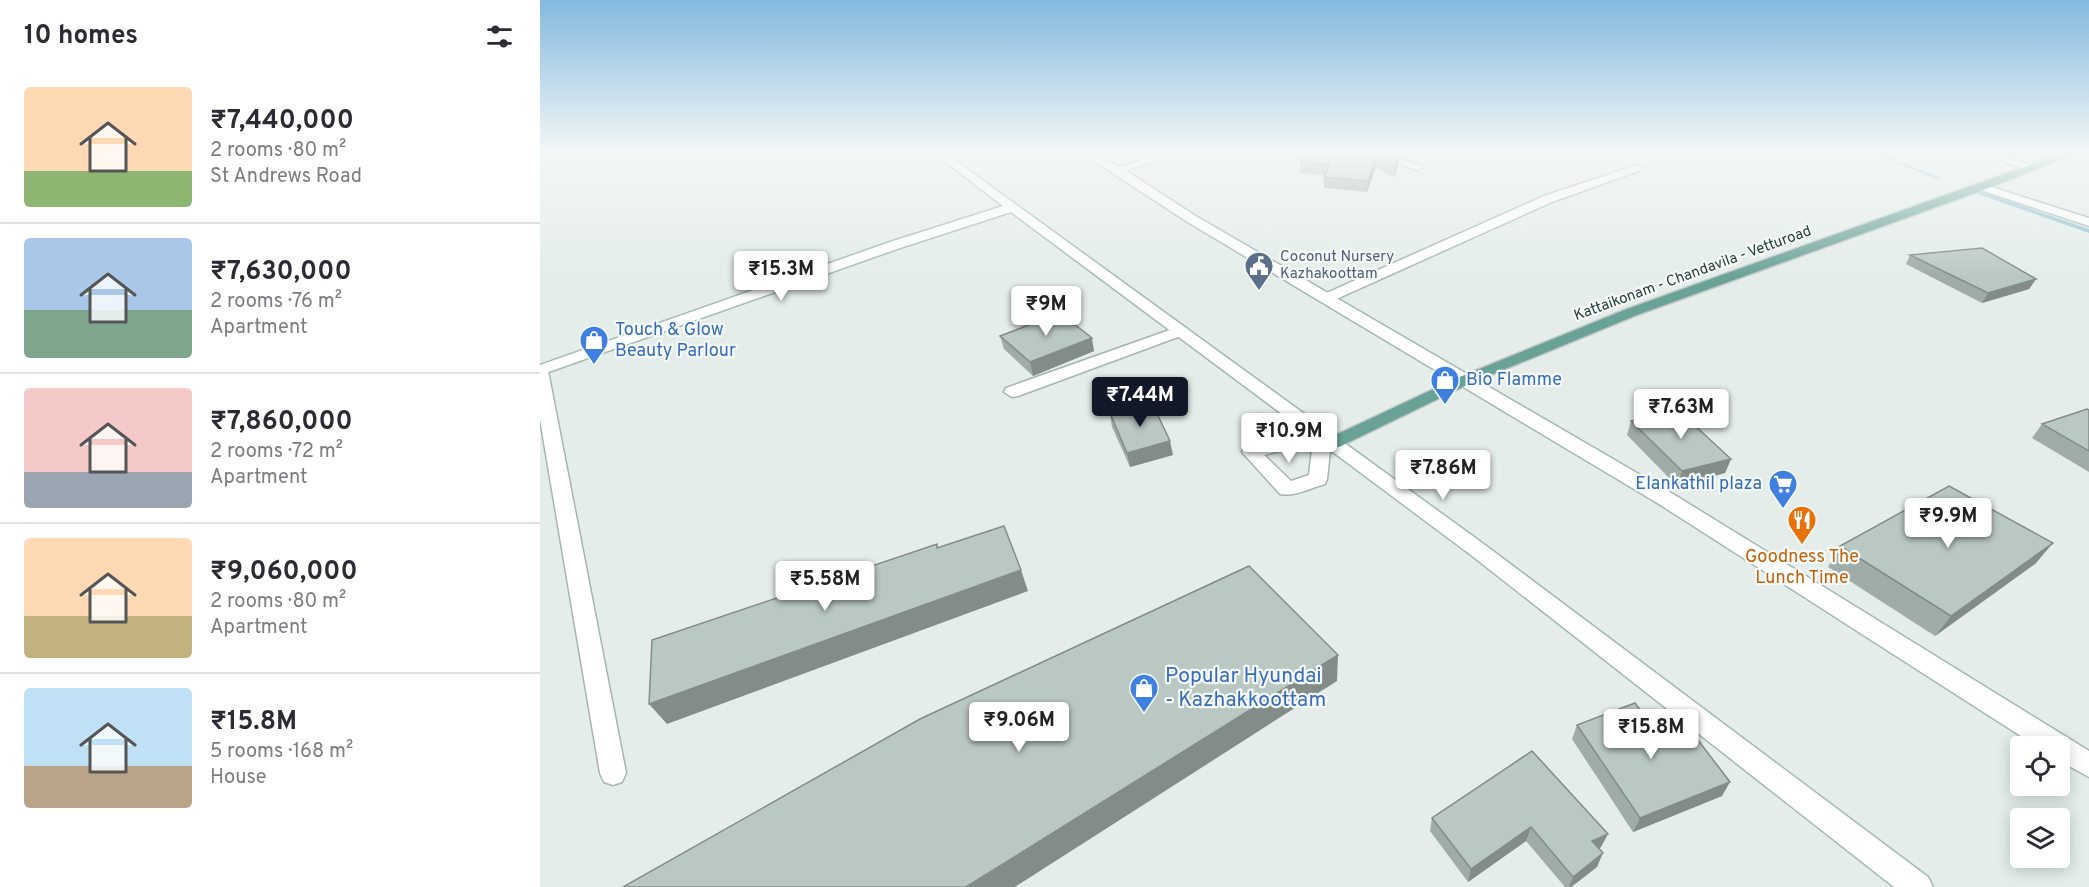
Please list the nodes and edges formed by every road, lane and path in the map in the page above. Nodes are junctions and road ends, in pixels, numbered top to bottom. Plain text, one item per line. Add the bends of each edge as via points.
1 (996, 194) edge
2 (1155, 194) edge
3 (1562, 194) edge
4 (1961, 194) edge
5 (2005, 194) edge
6 (1013, 207) junction
7 (2089, 222) edge
8 (1327, 298) junction
9 (1181, 331) junction
10 (540, 371) edge
11 (1463, 381) junction
12 (1012, 392) dead end
13 (1327, 446) junction
14 (2089, 765) edge
15 (613, 773) dead end
16 (1918, 887) edge

1 - 6 street
2 - 8 street
3 - 8 street
4 - 11 main road, Kattaikonam - Chandavila - Vetturoad via 1632,312
5 - 7 street
6 - 9 street
6 - 10 street
8 - 11 street
9 - 12 street
9 - 13 street
10 - 15 street
11 - 13 main road, Kattaikonam - Chandavila - Vetturoad
11 - 14 street via 1666,498
13 - 16 street via 1478,550

